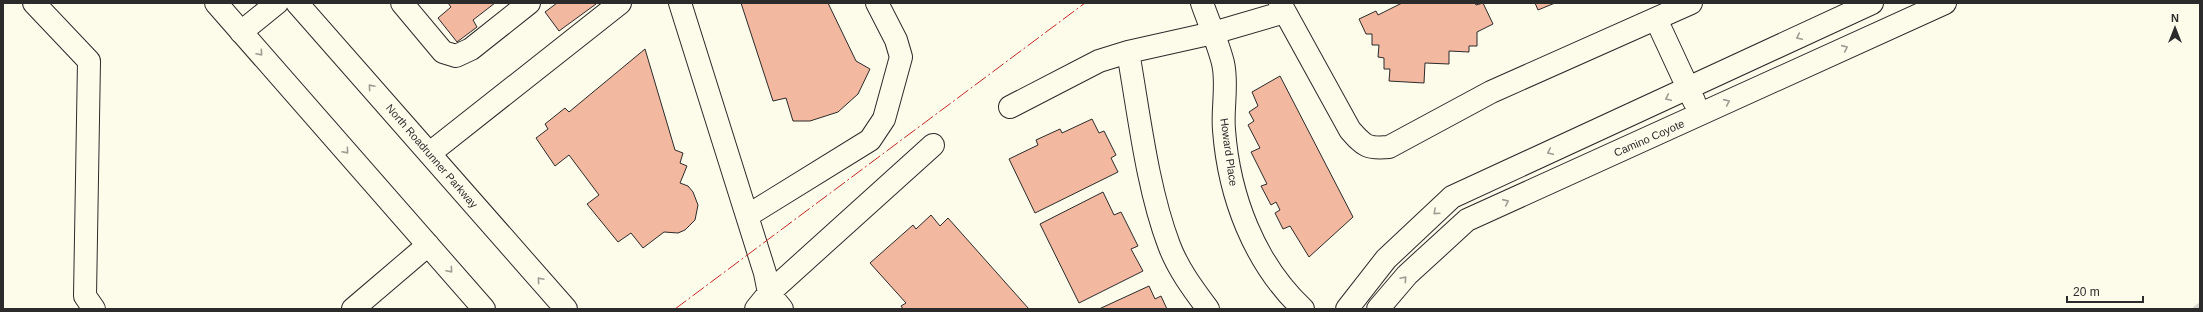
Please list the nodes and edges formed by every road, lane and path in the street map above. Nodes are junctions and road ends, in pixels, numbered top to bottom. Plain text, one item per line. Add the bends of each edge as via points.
1 (34, 3) edge
2 (216, 3) edge
3 (277, 3) edge
4 (297, 3) edge
5 (402, 3) edge
6 (529, 3) edge
7 (620, 3) edge
8 (680, 3) edge
9 (877, 3) edge
10 (1202, 3) edge
11 (1691, 3) edge
12 (1872, 3) edge
13 (1938, 4) edge
14 (1282, 8) edge
15 (1656, 19) junction
16 (241, 32) junction
17 (1213, 33) junction
18 (1128, 52) junction
19 (1688, 88) junction
20 (1010, 107) dead end
21 (1700, 114) junction
22 (933, 145) dead end
23 (430, 153) junction
24 (747, 216) junction
25 (428, 245) junction
26 (769, 304) edge
27 (94, 309) edge
28 (353, 309) edge
29 (484, 309) edge
30 (566, 309) edge
31 (1208, 309) edge
32 (1303, 309) edge
33 (1347, 309) edge
34 (1378, 309) edge

1 - 27 street via 89,61 85,296
2 - 16 street
3 - 16 street
23 -> 4 street, North Roadrunner Parkway
5 - 6 street via 444,52 456,56 471,49
7 - 23 street
8 - 24 street
9 - 24 street via 896,40 901,57 884,119 870,140
10 - 17 street, Howard Place
11 - 15 street
12 -> 19 street
21 -> 13 street, Camino Coyote
14 - 15 street via 1350,130 1362,144 1373,148 1389,147 1491,92
14 - 17 street
15 - 19 street
16 -> 25 street
17 - 18 street
17 - 32 street, Howard Place via 1223,65 1224,130 1231,181 1243,219 1265,264 1287,294
18 - 20 street via 1099,61
18 - 31 street via 1154,198 1169,246 1188,282
19 - 21 street
19 -> 33 street via 1452,197 1386,259
34 -> 21 street, Camino Coyote via 1407,275 1467,220
22 - 26 street
30 -> 23 street, North Roadrunner Parkway
24 - 26 street via 765,272
25 - 28 street
25 -> 29 street

